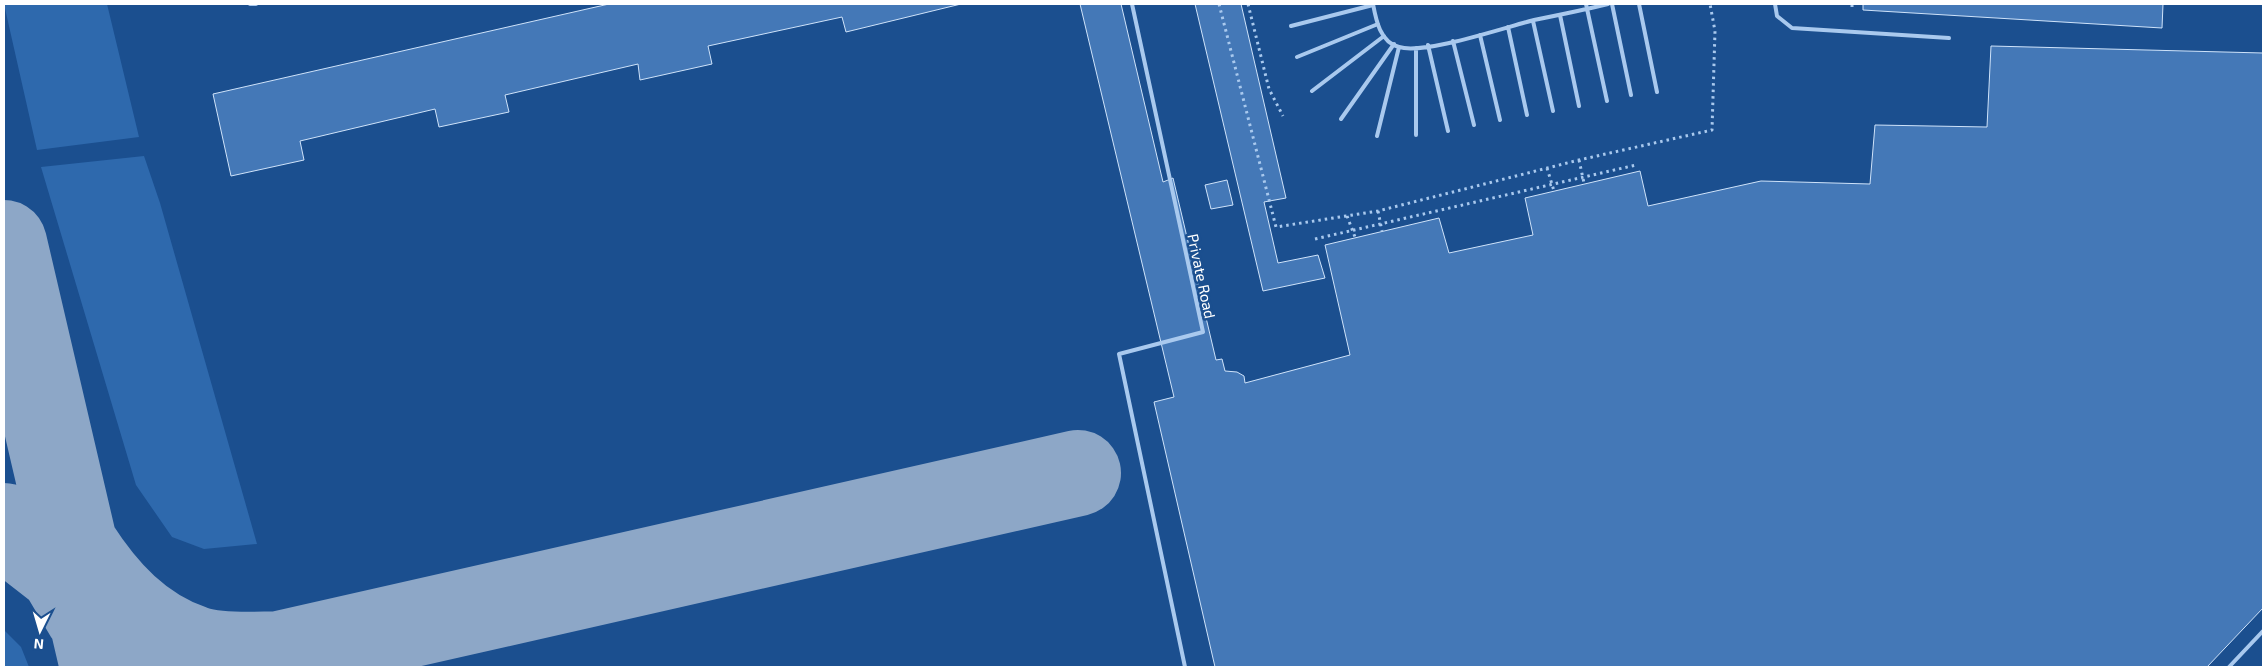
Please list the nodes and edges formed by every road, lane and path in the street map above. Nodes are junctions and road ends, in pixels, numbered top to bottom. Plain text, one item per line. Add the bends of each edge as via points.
1 (250, 4) edge
2 (256, 4) edge
3 (1132, 4) edge
4 (1219, 4) edge
5 (1248, 4) edge
6 (1373, 4) edge
7 (1586, 4) edge
8 (1608, 4) edge
9 (1612, 4) edge
10 (1638, 4) edge
11 (1710, 4) edge
12 (1775, 4) edge
13 (1587, 9) junction
14 (1560, 15) junction
15 (1533, 21) junction
16 (1378, 24) junction
17 (1291, 26) dead end
18 (1508, 27) junction
19 (1480, 35) junction
20 (1384, 36) junction
21 (1949, 38) dead end
22 (1454, 41) junction
23 (1394, 44) junction
24 (1428, 45) junction
25 (1399, 47) junction
26 (1416, 48) junction
27 (1297, 57) dead end
28 (1312, 91) dead end
29 (1657, 92) dead end
30 (1630, 95) dead end
31 (1607, 101) dead end
32 (1579, 106) dead end
33 (1553, 111) dead end
34 (1527, 115) dead end
35 (1283, 116) dead end
36 (1341, 119) dead end
37 (1500, 120) dead end
38 (1474, 125) dead end
39 (1448, 131) dead end
40 (1378, 136) dead end
41 (1416, 136) dead end
42 (1580, 160) junction
43 (1636, 165) dead end
44 (1547, 168) junction
45 (1583, 175) junction
46 (1552, 183) junction
47 (1584, 183) dead end
48 (1554, 191) dead end
49 (1378, 211) junction
50 (1347, 216) junction
51 (1381, 224) junction
52 (1352, 230) junction
53 (1382, 230) dead end
54 (1355, 237) dead end
55 (1315, 239) dead end
56 (2263, 631) edge
57 (1185, 667) edge
58 (2229, 667) edge

1 - 2 lane
3 - 57 lane, Private Road via 1203,332 1119,354
4 - 50 path via 1276,227
5 - 35 path via 1268,89
6 - 16 lane
6 - 17 lane
7 - 13 lane
8 - 13 lane
9 - 30 lane
10 - 29 lane
11 - 42 path via 1715,31 1712,130
12 - 21 lane via 1777,16 1792,28
13 - 14 lane
13 - 31 lane
14 - 15 lane
14 - 32 lane
15 - 18 lane
15 - 33 lane
16 - 20 lane
16 - 27 lane
18 - 19 lane
18 - 34 lane
19 - 22 lane
19 - 37 lane
20 - 23 lane
20 - 28 lane
22 - 24 lane
22 - 38 lane
23 - 25 lane
23 - 36 lane
24 - 26 lane
24 - 39 lane
25 - 26 lane
25 - 40 lane
26 - 41 lane
42 - 44 path
42 - 45 path
43 - 45 path
44 - 46 path
44 - 49 path
45 - 46 path
45 - 47 path
46 - 48 path
46 - 51 path
49 - 50 path
49 - 51 path
50 - 52 path
51 - 52 path
51 - 53 path
52 - 54 path
52 - 55 path
56 - 58 lane

